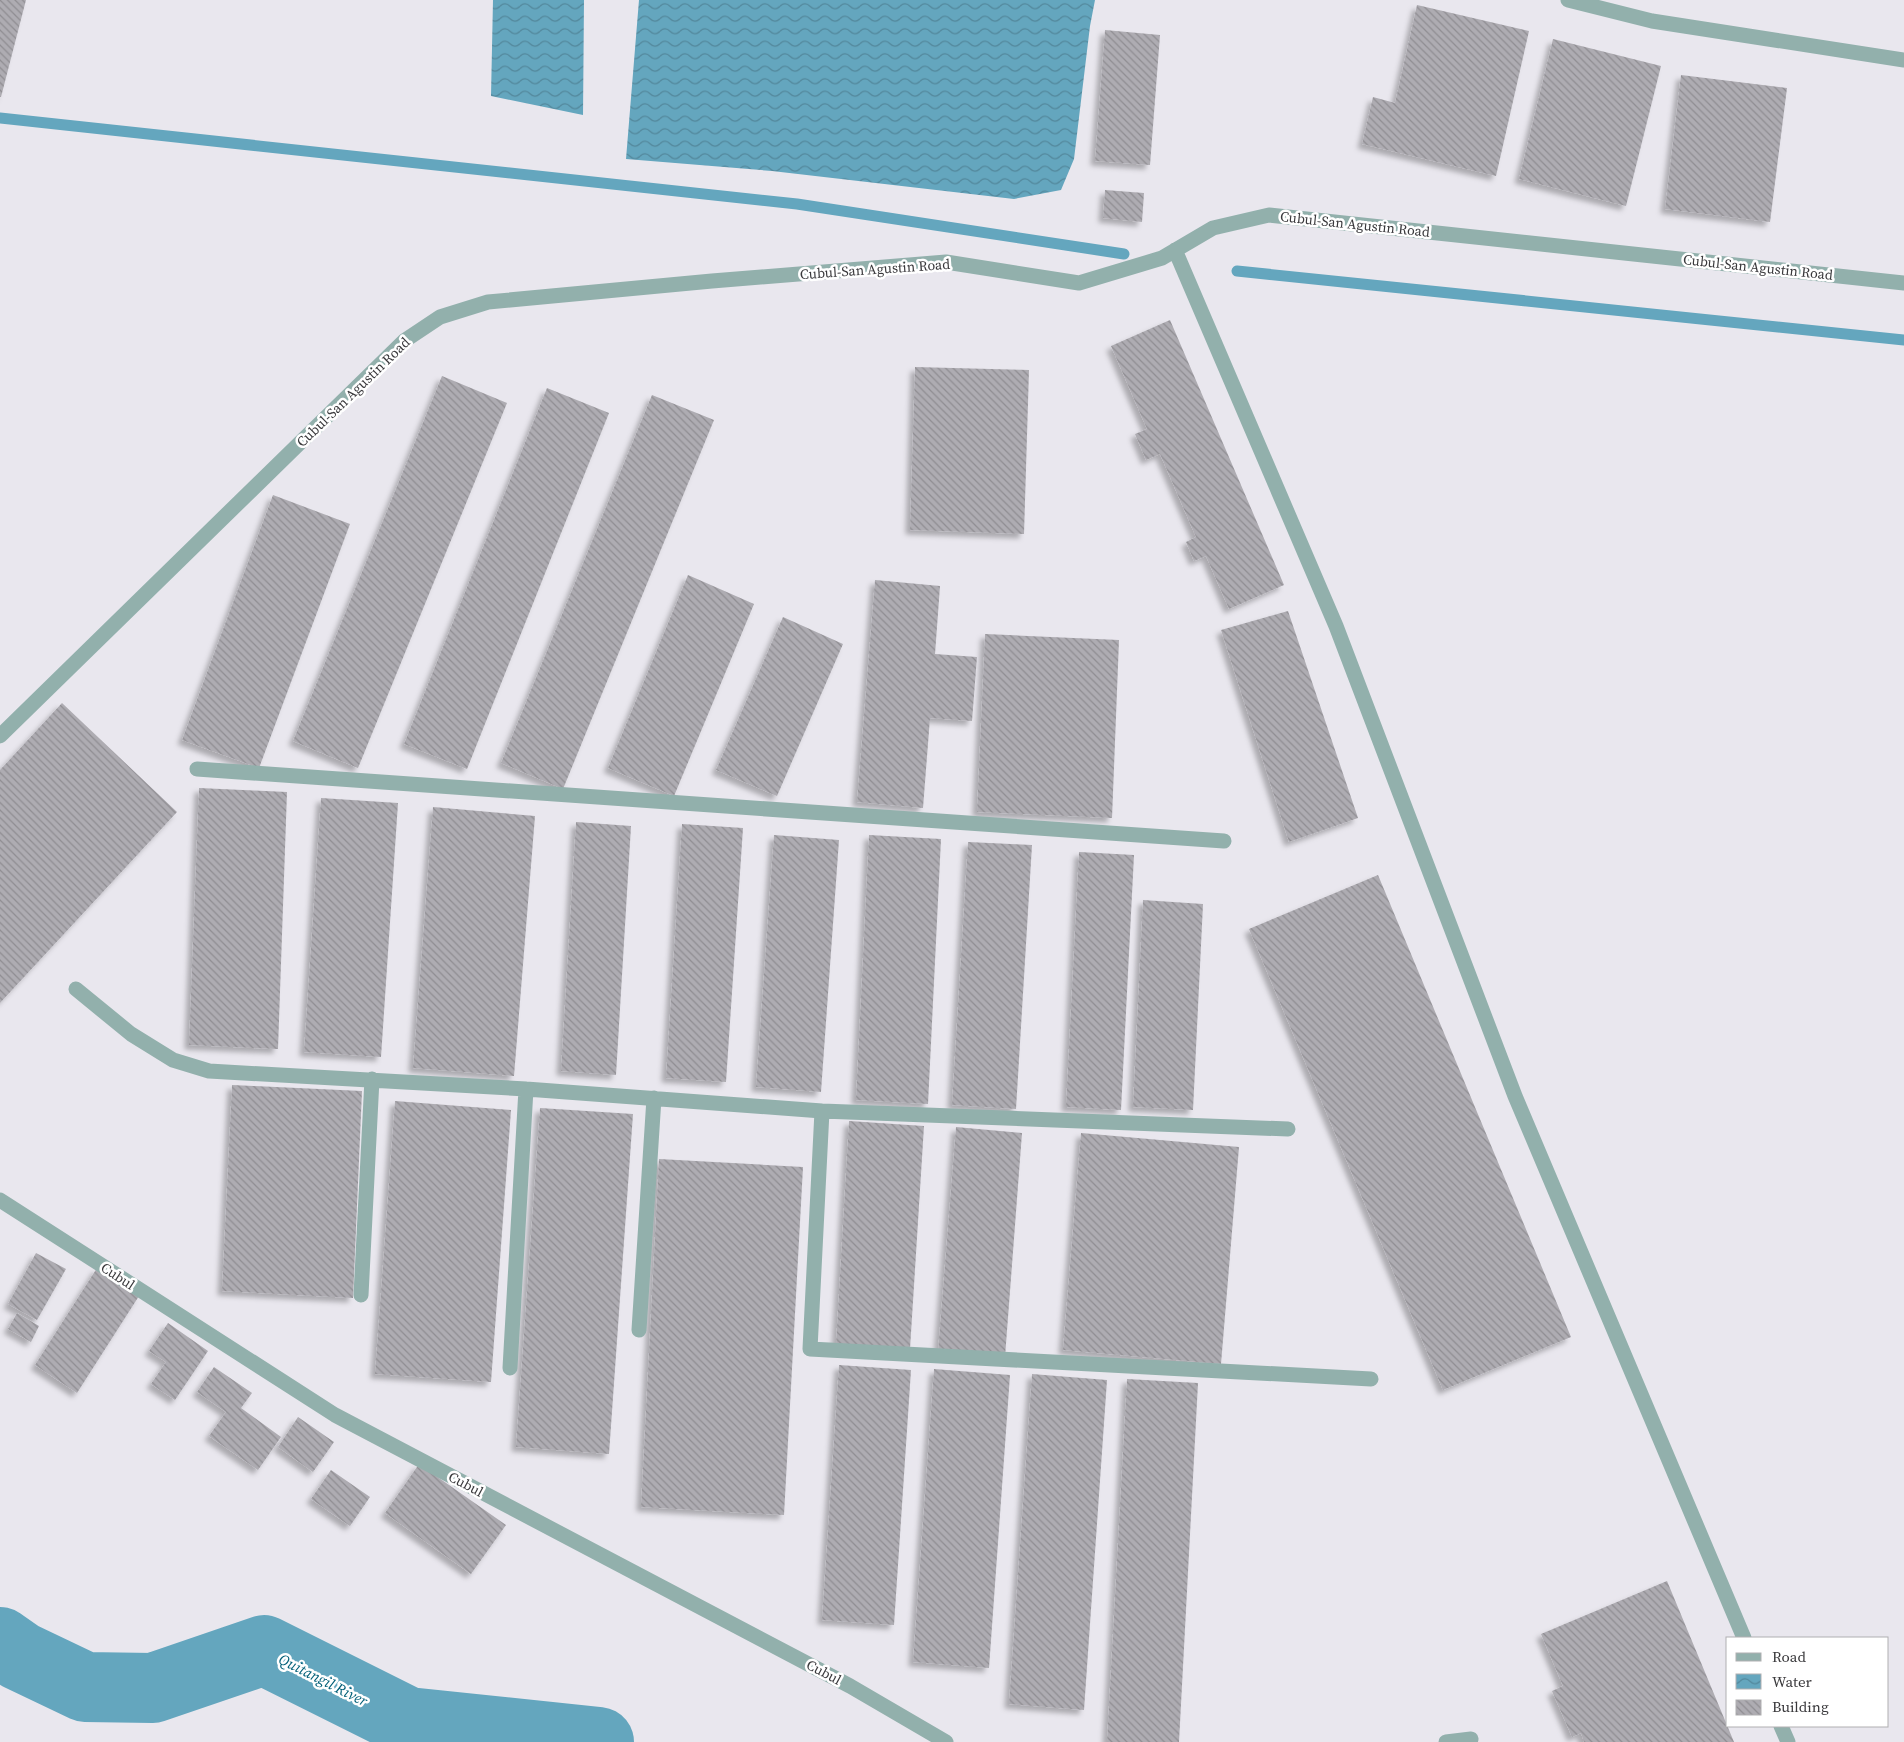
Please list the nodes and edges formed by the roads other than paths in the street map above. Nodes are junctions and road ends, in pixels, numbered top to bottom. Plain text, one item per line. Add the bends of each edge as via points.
1 (1568, 0) edge
2 (1904, 60) edge
3 (1175, 250) junction
4 (1904, 283) edge
5 (0, 736) edge
6 (197, 769) dead end
7 (1224, 841) dead end
8 (76, 989) dead end
9 (372, 1079) junction
10 (526, 1089) junction
11 (654, 1098) junction
12 (822, 1111) junction
13 (1288, 1130) dead end
14 (0, 1200) edge
15 (360, 1295) dead end
16 (639, 1330) dead end
17 (510, 1368) dead end
18 (1371, 1379) dead end
19 (1744, 1637) edge
20 (1781, 1727) edge
21 (1471, 1739) dead end
22 (946, 1742) edge
23 (1446, 1742) edge
24 (1788, 1742) edge

1 - 2 street via 1652,20
3 - 4 street, Cubul-San Agustin Road via 1213,228 1270,215
3 - 5 street, Cubul-San Agustin Road via 1162,258 1078,283 946,262 488,302 440,317 404,341
3 - 19 street via 1336,626 1515,1096
6 - 7 street
8 - 9 street via 131,1034 173,1060 209,1071
9 - 10 street
9 - 15 street
10 - 11 street
10 - 17 street
11 - 12 street
11 - 16 street
12 - 13 street
12 - 18 street via 810,1349
14 - 22 street, Cubul via 335,1415 850,1686
20 - 24 street
21 - 23 street

